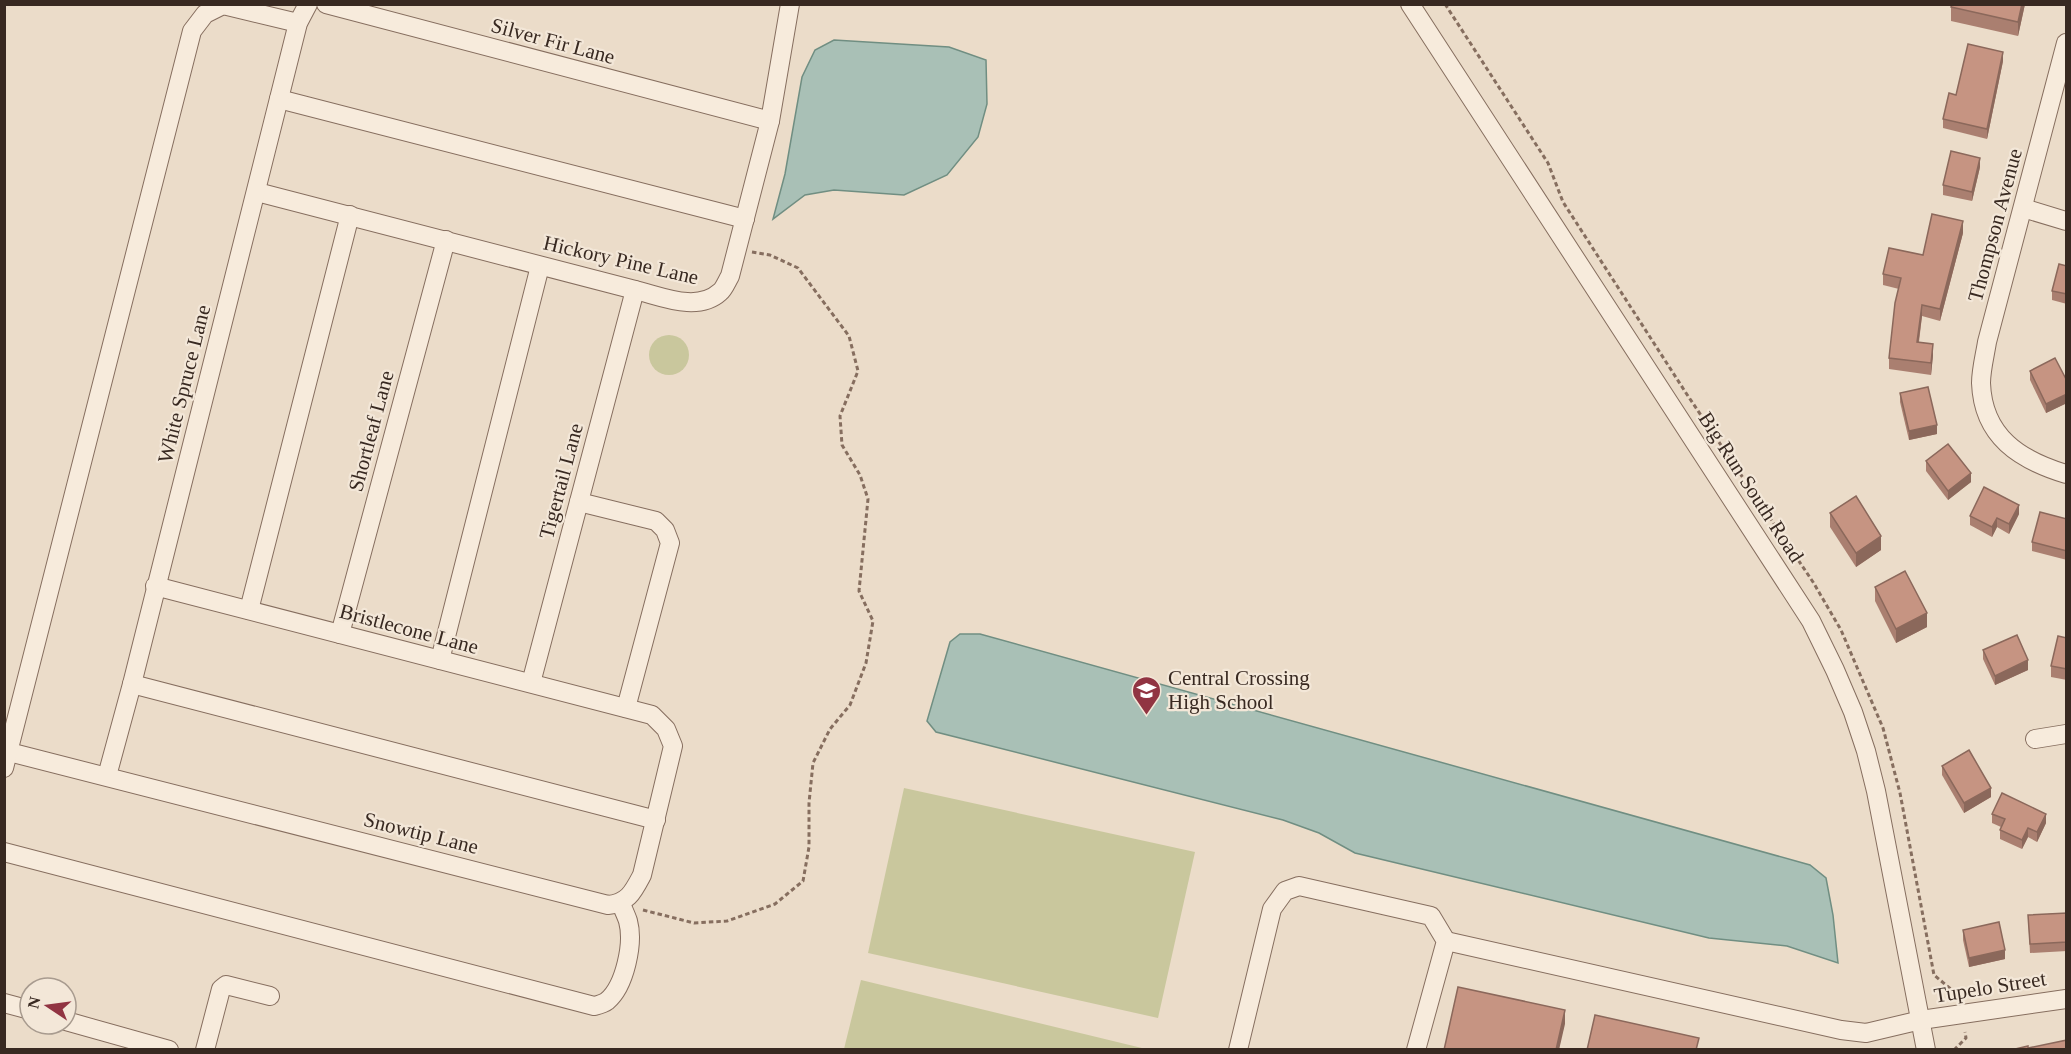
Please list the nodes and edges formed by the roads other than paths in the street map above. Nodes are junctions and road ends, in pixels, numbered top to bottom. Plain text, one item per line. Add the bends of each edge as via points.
1 (308, 4) edge
2 (326, 4) edge
3 (790, 4) edge
4 (1410, 4) edge
5 (298, 23) junction
6 (2067, 43) edge
7 (279, 99) junction
8 (770, 121) junction
9 (256, 192) junction
10 (2023, 208) junction
11 (350, 215) junction
12 (745, 219) junction
13 (2067, 221) edge
14 (446, 240) junction
15 (540, 266) junction
16 (635, 290) junction
17 (2067, 474) edge
18 (579, 502) junction
19 (156, 586) junction
20 (249, 610) junction
21 (340, 634) junction
22 (440, 660) junction
23 (531, 683) junction
24 (132, 684) junction
25 (626, 708) junction
26 (2067, 734) edge
27 (2036, 739) dead end
28 (7, 760) edge
29 (107, 776) junction
30 (656, 820) junction
31 (4, 852) edge
32 (621, 904) junction
33 (1446, 941) junction
34 (270, 996) dead end
35 (2067, 999) edge
36 (1921, 1020) junction
37 (78, 1024) edge
38 (169, 1050) edge
39 (205, 1050) edge
40 (1238, 1050) edge
41 (1416, 1050) edge
42 (1926, 1050) edge

1 - 5 street, White Spruce Lane
2 - 8 street, Silver Fir Lane
3 - 8 street, Hickory Pine Lane
4 - 36 street, Big Run South Road via 1825,648 1866,751
5 - 7 street, White Spruce Lane
5 - 28 street via 223,5 205,14 192,31
6 - 10 street, Thompson Avenue
7 - 9 street, White Spruce Lane
7 - 12 street
8 - 12 street, Hickory Pine Lane
9 - 11 street, Hickory Pine Lane
9 - 19 street, White Spruce Lane
10 - 13 street
10 - 17 street, Thompson Avenue via 1988,342 1981,381 1983,401 2002,440 2018,454
11 - 14 street, Hickory Pine Lane
11 - 20 street
12 - 16 street, Hickory Pine Lane via 730,276 721,292 694,304
14 - 15 street, Hickory Pine Lane
14 - 21 street, Shortleaf Lane
15 - 16 street, Hickory Pine Lane
15 - 22 street
16 - 18 street, Tigertail Lane
18 - 23 street, Tigertail Lane
18 - 25 street via 656,521 670,543
19 - 20 street, Bristlecone Lane
19 - 24 street, White Spruce Lane
20 - 21 street, Bristlecone Lane
21 - 22 street, Bristlecone Lane
22 - 23 street, Bristlecone Lane
23 - 25 street, Bristlecone Lane
24 - 29 street, White Spruce Lane
24 - 30 street
25 - 30 street, Bristlecone Lane via 652,715 666,729 673,746
26 - 27 street
28 - 29 street, Snowtip Lane
29 - 32 street, Snowtip Lane via 608,905
30 - 32 street via 642,875
31 - 32 street via 594,1006 605,1002 617,989 626,965 630,943
33 - 36 street, Tupelo Street via 1841,1029 1866,1033
33 - 40 street via 1431,916 1299,886 1285,891 1272,909
33 - 41 street
34 - 39 street via 226,985 221,989
35 - 36 street, Tupelo Street
36 - 42 street, Big Run South Road
37 - 38 street

